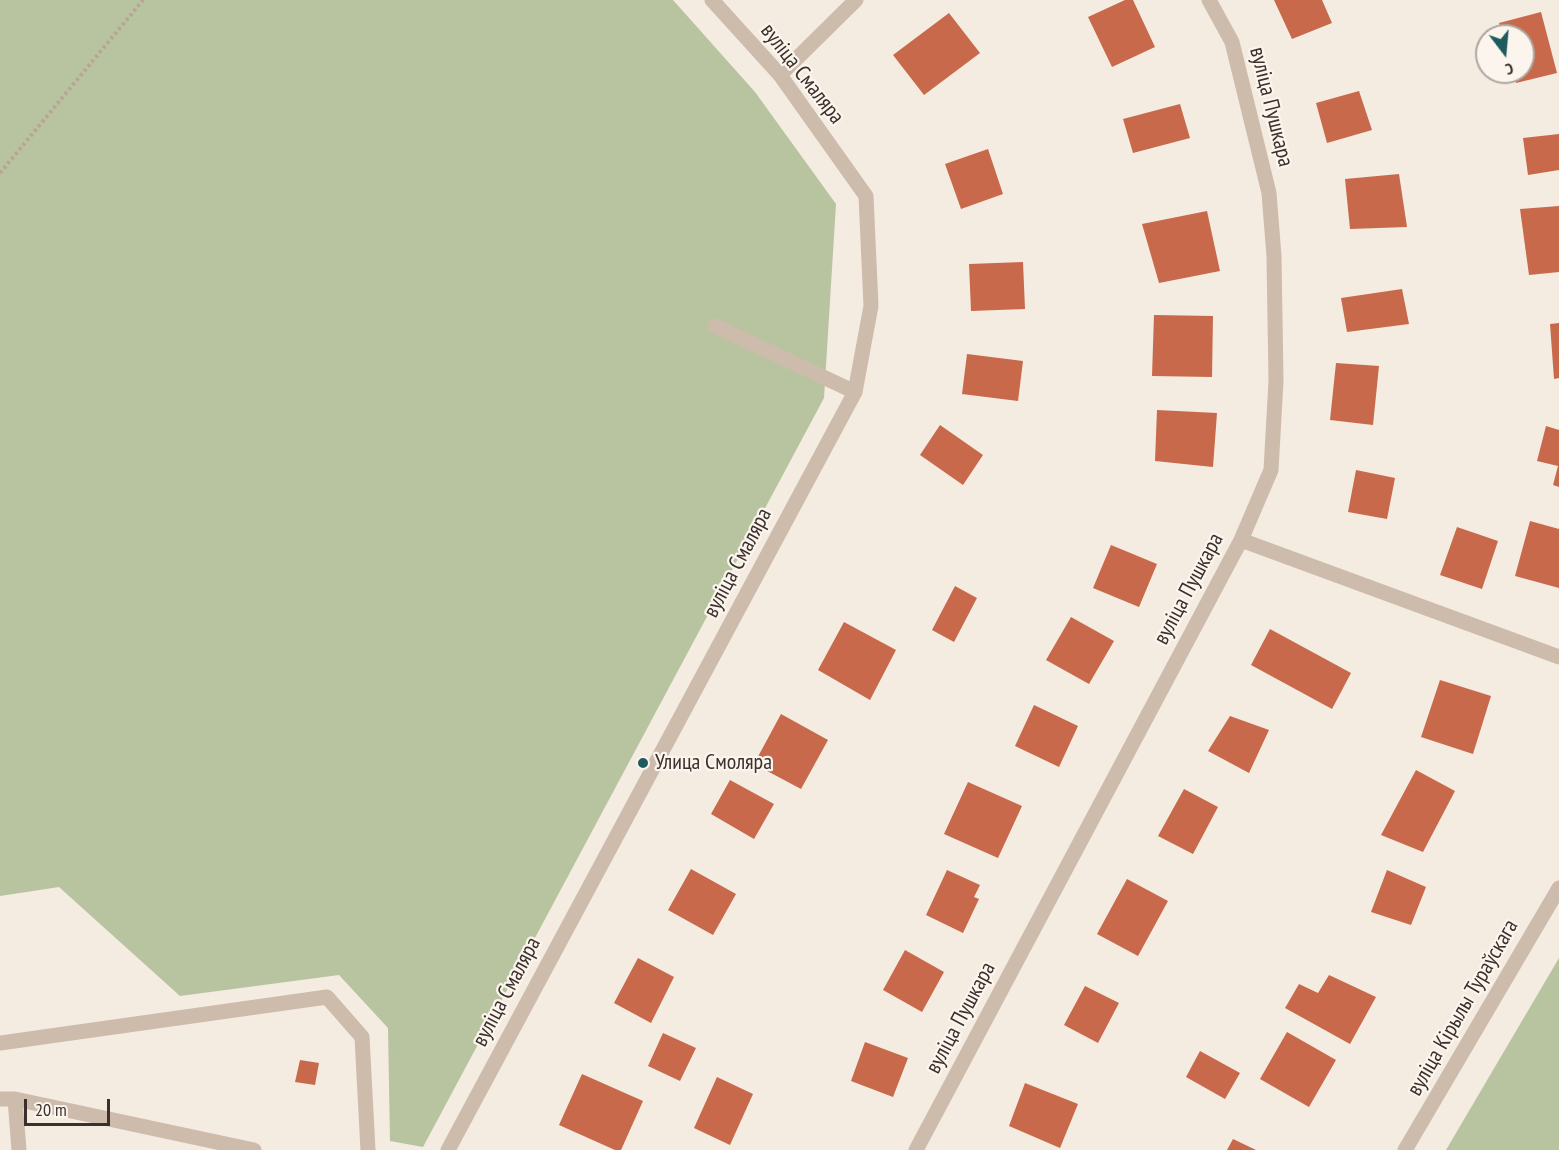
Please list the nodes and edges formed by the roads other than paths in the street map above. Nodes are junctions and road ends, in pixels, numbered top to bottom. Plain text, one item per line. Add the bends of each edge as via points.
1 (712, 0) edge
2 (856, 0) edge
3 (1209, 0) edge
4 (780, 75) junction
5 (715, 326) dead end
6 (855, 392) junction
7 (1241, 540) junction
8 (1559, 657) edge
9 (1559, 888) edge
10 (0, 1043) edge
11 (7, 1099) edge
12 (19, 1150) edge
13 (254, 1150) edge
14 (368, 1150) edge
15 (448, 1150) edge
16 (916, 1150) edge
17 (1405, 1150) edge

1 - 4 street, вуліца Смаляра
2 - 4 street
3 - 7 street, вуліца Пушкара via 1232,42 1269,194 1274,256 1276,381 1271,470
4 - 6 street, вуліца Смаляра via 866,196 871,306
5 - 6 street
6 - 15 street, вуліца Смаляра
7 - 8 street
7 - 16 street, вуліца Пушкара
9 - 17 street, вуліца Кірылы Тураўскага
10 - 14 street via 327,997 362,1037
11 - 12 street
11 - 13 street

